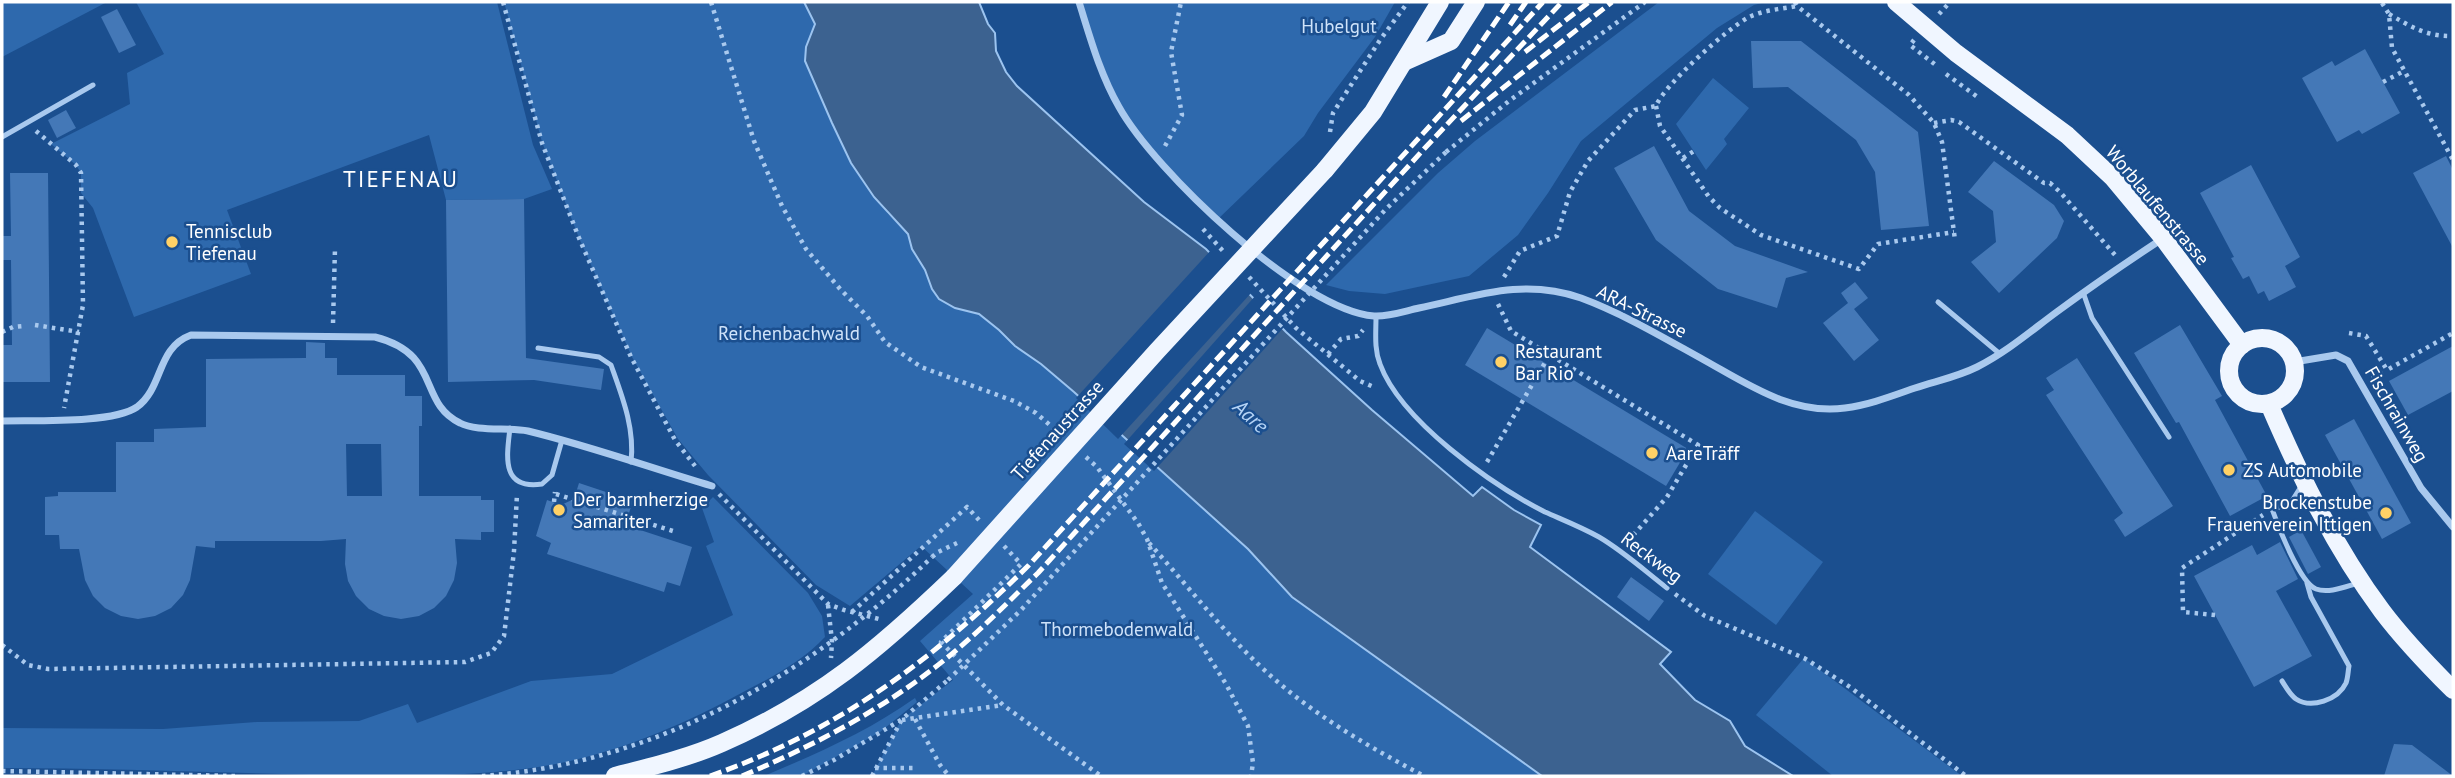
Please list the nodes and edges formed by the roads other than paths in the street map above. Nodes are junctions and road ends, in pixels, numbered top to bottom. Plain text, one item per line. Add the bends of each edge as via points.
1 (1079, 2) edge
2 (1440, 2) edge
3 (1476, 2) edge
4 (1896, 2) edge
5 (1406, 61) junction
6 (93, 85) dead end
7 (2, 137) edge
8 (2164, 238) junction
9 (2083, 292) junction
10 (1938, 302) dead end
11 (1376, 317) junction
12 (2242, 345) junction
13 (538, 348) dead end
14 (2000, 354) junction
15 (2294, 362) junction
16 (2269, 404) junction
17 (2, 421) edge
18 (510, 428) junction
19 (2169, 437) dead end
20 (562, 440) junction
21 (631, 462) junction
22 (2304, 483) junction
23 (712, 486) road end
24 (2453, 527) edge
25 (2362, 582) junction
26 (2307, 583) junction
27 (1667, 588) road end
28 (2282, 681) dead end
29 (2453, 690) edge
30 (615, 776) edge

1 - 11 street, ARA-Strasse via 1099,65 1120,109 1158,159 1217,220 1278,271 1345,311
2 - 5 main road, Tiefenaustrasse
3 - 5 main road via 1451,41
4 - 8 main road, Worblaufenstrasse via 1955,53 2067,135 2113,178
5 - 30 main road, Tiefenaustrasse, bridge via 1350,140 954,576 904,625 820,691 776,718 719,744
6 - 7 lane
8 - 9 street, ARA-Strasse
8 - 12 main road, Worblaufenstrasse
9 - 14 street, ARA-Strasse
9 - 19 lane via 2092,318
10 - 14 lane
11 - 14 street, ARA-Strasse via 1495,290 1525,287 1554,291 1625,316 1766,395 1811,409 1864,405 1963,374
11 - 27 lane, Reckweg via 1376,345 1386,378 1399,398 1441,440 1481,472 1584,529
12 - 15 main road via 2269,339 2286,348
12 - 16 main road via 2229,363 2233,388 2244,400
13 - 21 lane via 599,357 611,365 629,420
15 - 16 main road via 2292,385 2285,396
15 - 24 street, Fischrainweg via 2336,355 2348,361 2421,488
16 - 22 main road
17 - 18 street via 113,416 137,407 170,349 191,335 332,335 374,337 398,345 418,361 447,415 471,427
18 - 20 street
18 - 20 lane via 508,470 517,479 536,485 549,479
20 - 21 street
21 - 23 street
22 - 25 main road
22 - 26 lane via 2290,504 2272,509
25 - 26 lane via 2330,590
25 - 29 main road via 2402,636
26 - 28 lane via 2350,666 2336,695 2320,702 2297,701

